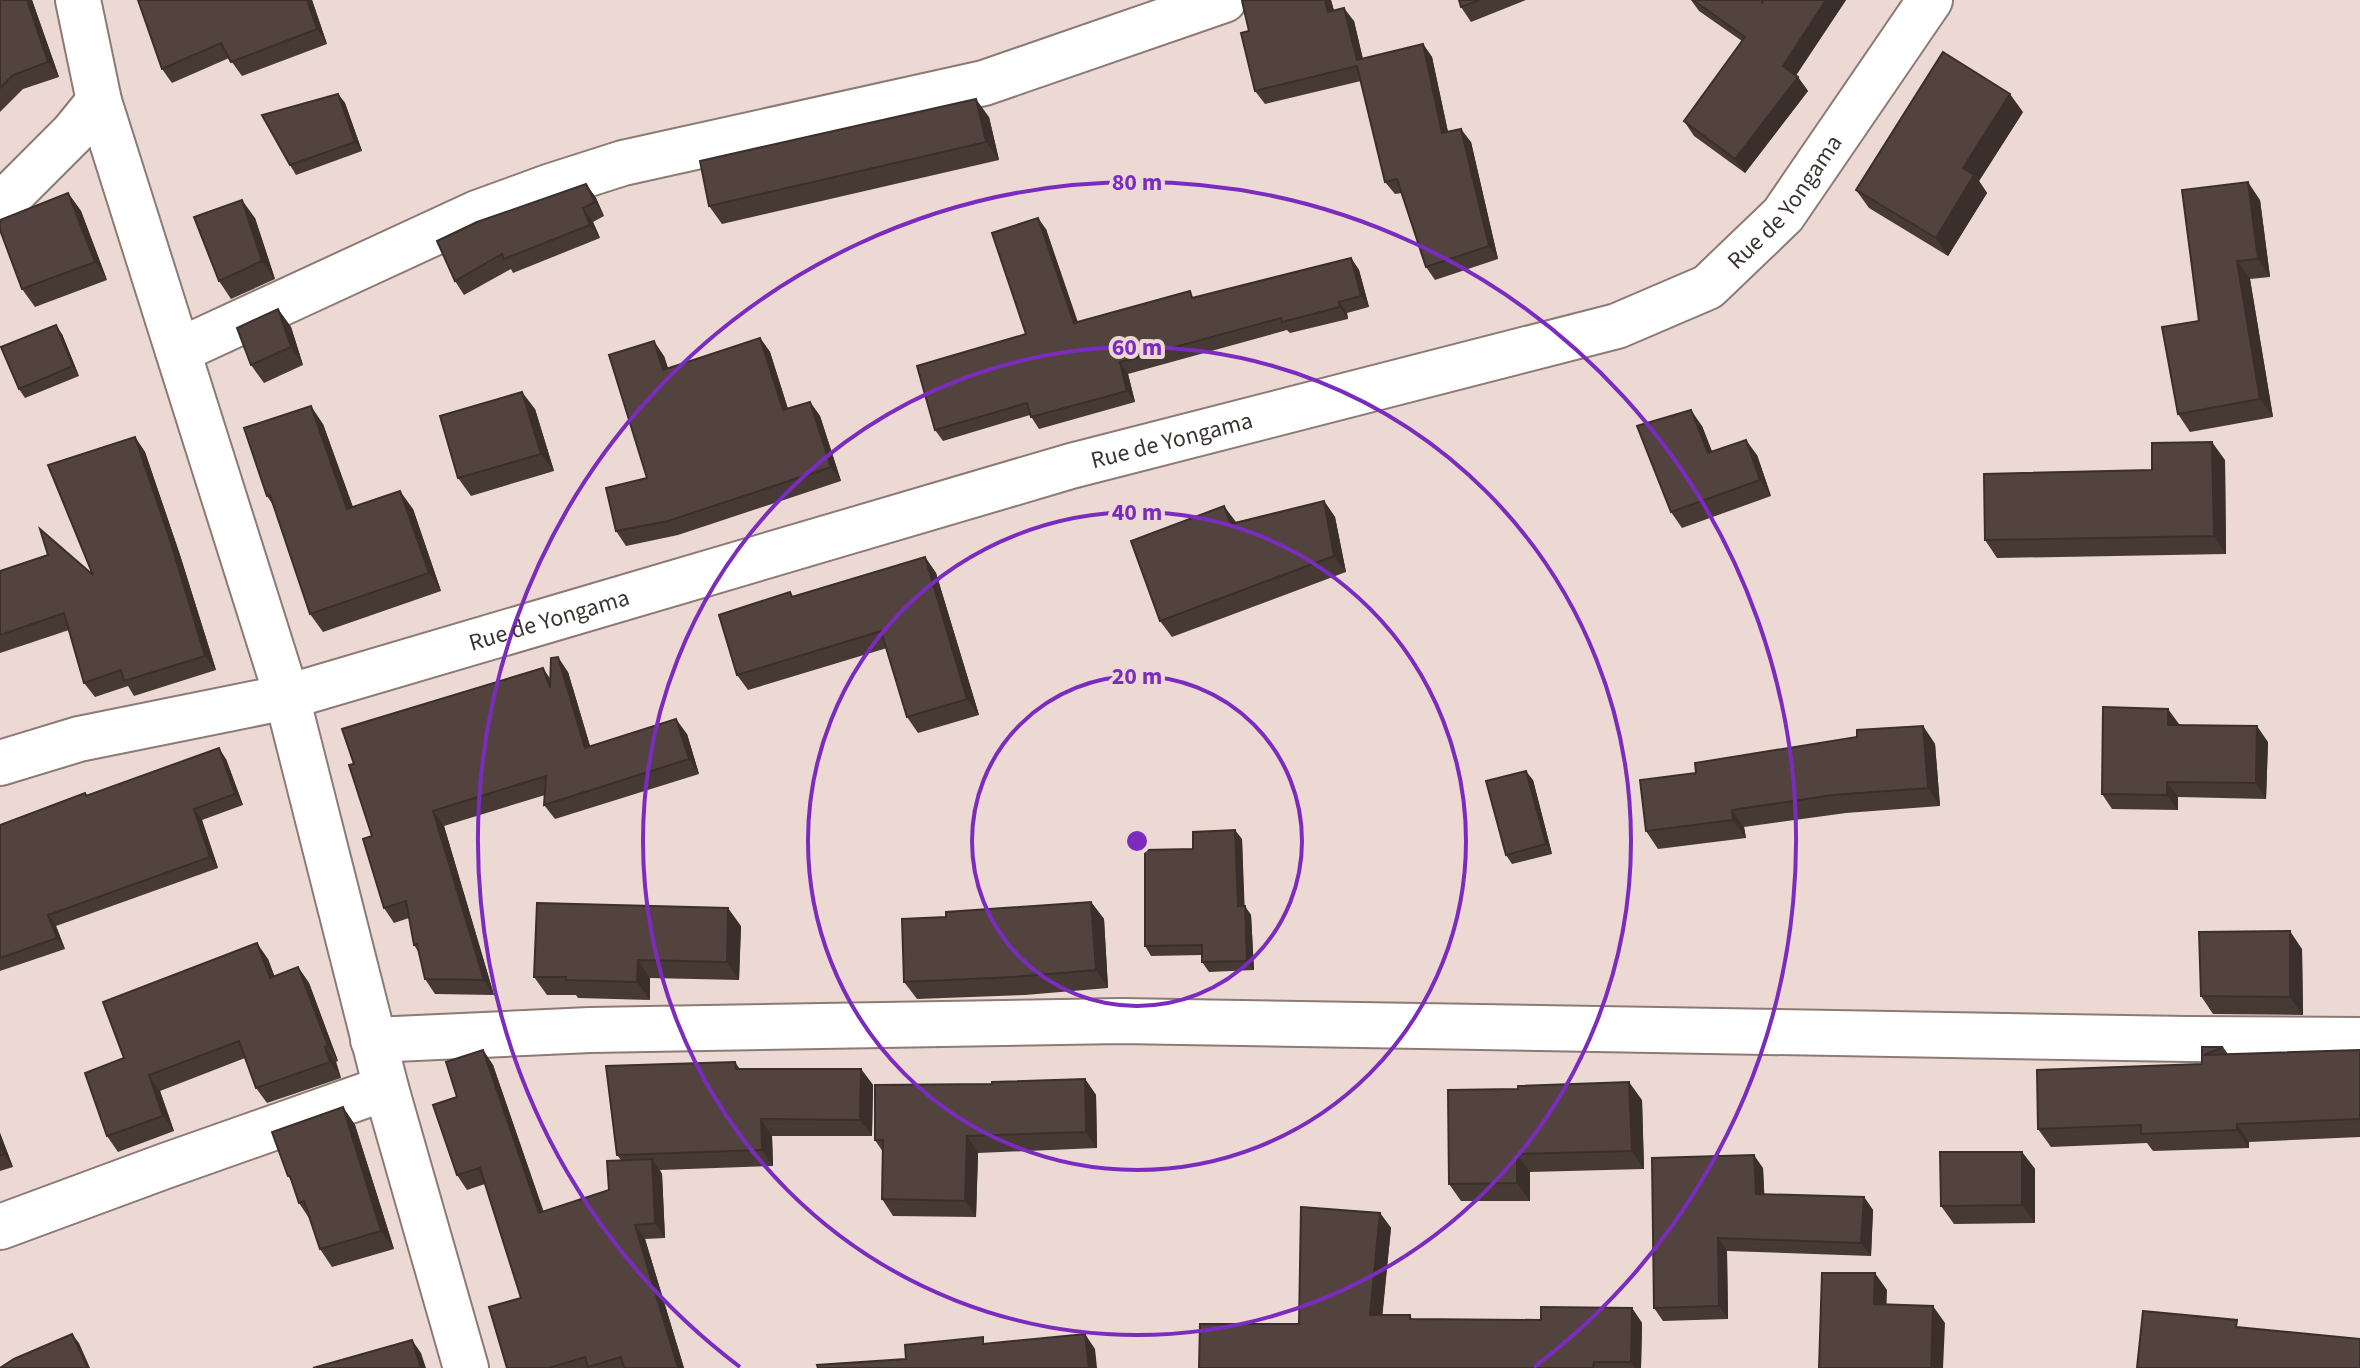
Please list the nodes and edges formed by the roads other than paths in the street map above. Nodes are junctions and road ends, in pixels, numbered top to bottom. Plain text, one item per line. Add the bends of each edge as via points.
1 (78, 0) edge
2 (1224, 0) edge
3 (1930, 0) edge
4 (99, 101) junction
5 (0, 206) edge
6 (178, 351) junction
7 (287, 697) junction
8 (0, 763) edge
9 (373, 1040) junction
10 (2360, 1040) edge
11 (386, 1088) junction
12 (0, 1227) edge
13 (466, 1368) edge

1 - 4 street
2 - 6 street via 984,83 623,163 551,186 477,213
3 - 7 street, Rue de Yongama via 1783,215 1708,287 1601,330 1071,466
4 - 5 street
4 - 6 street
6 - 7 street
7 - 8 street, Rue de Yongama via 79,739
7 - 9 street
9 - 10 street via 606,1029 1121,1021
9 - 11 street
11 - 12 street
11 - 13 street

